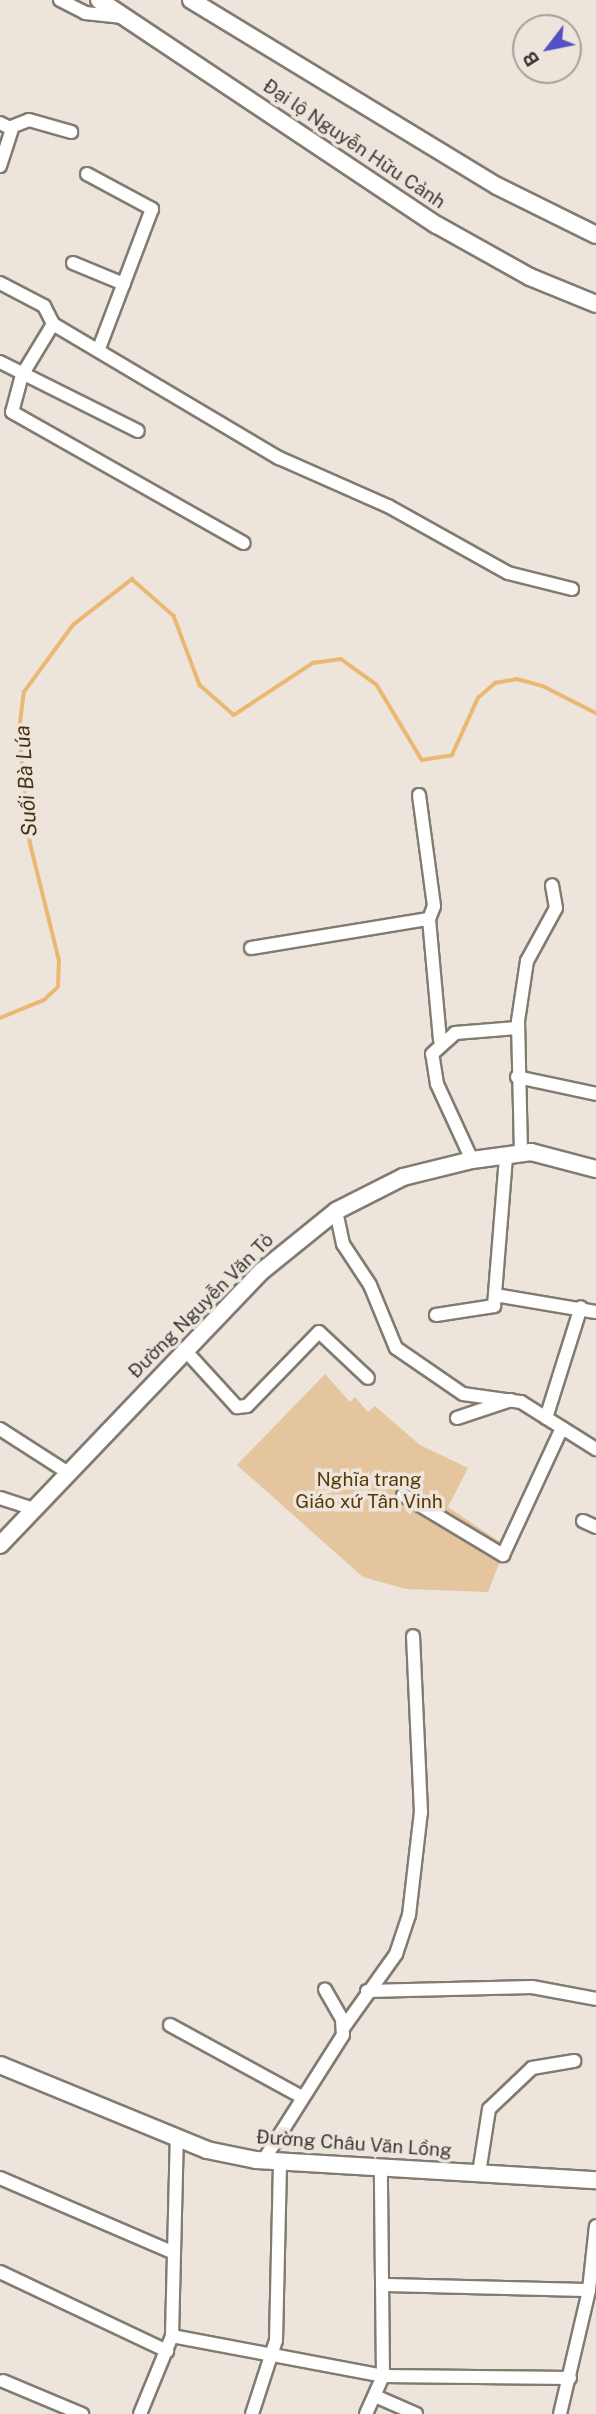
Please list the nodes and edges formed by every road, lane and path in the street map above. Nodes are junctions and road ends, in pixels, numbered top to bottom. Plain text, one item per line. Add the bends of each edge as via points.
1 (60, 0) edge
2 (99, 0) edge
3 (191, 0) edge
4 (131, 18) junction
5 (5, 125) edge
6 (71, 132) dead end
7 (0, 166) edge
8 (87, 174) dead end
9 (596, 236) edge
10 (73, 263) dead end
11 (0, 283) edge
12 (124, 284) junction
13 (596, 304) edge
14 (54, 324) junction
15 (100, 346) junction
16 (0, 362) edge
17 (22, 375) junction
18 (138, 431) dead end
19 (244, 543) dead end
20 (572, 589) dead end
21 (419, 794) dead end
22 (552, 885) dead end
23 (429, 919) junction
24 (251, 948) dead end
25 (517, 1028) junction
26 (440, 1041) junction
27 (517, 1077) junction
28 (596, 1094) edge
29 (513, 1155) junction
30 (472, 1160) junction
31 (596, 1169) edge
32 (336, 1211) junction
33 (495, 1295) junction
34 (581, 1307) junction
35 (596, 1312) edge
36 (436, 1315) dead end
37 (184, 1349) junction
38 (368, 1378) dead end
39 (512, 1400) junction
40 (546, 1418) junction
41 (457, 1419) dead end
42 (562, 1428) junction
43 (0, 1429) edge
44 (596, 1449) edge
45 (67, 1472) junction
46 (403, 1495) dead end
47 (0, 1498) edge
48 (34, 1509) junction
49 (583, 1521) dead end
50 (596, 1527) edge
51 (0, 1545) edge
52 (413, 1636) dead end
53 (325, 1989) dead end
54 (367, 1991) junction
55 (596, 1999) edge
56 (170, 2025) dead end
57 (344, 2027) junction
58 (574, 2061) dead end
59 (0, 2064) edge
60 (302, 2097) junction
61 (177, 2137) junction
62 (263, 2161) junction
63 (280, 2162) junction
64 (381, 2168) junction
65 (479, 2174) junction
66 (0, 2178) edge
67 (596, 2180) edge
68 (596, 2226) edge
69 (174, 2253) junction
70 (0, 2272) edge
71 (383, 2285) junction
72 (589, 2290) junction
73 (172, 2336) junction
74 (167, 2351) junction
75 (272, 2355) junction
76 (383, 2376) junction
77 (570, 2378) junction
78 (2, 2381) dead end
79 (375, 2396) junction
80 (82, 2414) edge
81 (140, 2414) edge
82 (252, 2414) edge
83 (366, 2414) edge
84 (416, 2414) edge
85 (560, 2414) edge

1 - 4 street via 85,13
2 - 4 street, Đại lộ Nguyễn Hữu Cảnh
3 - 9 street, Đại lộ Nguyễn Hữu Cảnh via 497,187
4 - 13 street, Đại lộ Nguyễn Hữu Cảnh via 448,232
5 - 6 street via 29,120
5 - 7 street
8 - 12 street via 152,209
10 - 12 street
11 - 14 street via 44,306
12 - 15 street
14 - 15 street
14 - 17 street
15 - 20 street via 279,458 388,506 508,573
16 - 17 street
17 - 18 street
17 - 19 street via 10,409 18,417
21 - 23 street via 434,906
22 - 25 street via 556,908 527,961
23 - 24 street
23 - 26 street
25 - 26 street via 474,1028
25 - 27 street
26 - 30 street via 432,1068
27 - 28 street
27 - 29 street
29 - 30 street, Đường Nguyễn Văn Tỏ
29 - 31 street, Đường Nguyễn Văn Tỏ
29 - 33 street
30 - 32 street, Đường Nguyễn Văn Tỏ via 404,1177
32 - 37 street, Đường Nguyễn Văn Tỏ via 262,1271
32 - 39 street via 343,1244 370,1285 396,1348 463,1394
33 - 34 street
33 - 36 street via 489,1310
34 - 35 street
34 - 40 street
37 - 38 street via 237,1407 247,1406 311,1334 327,1335
37 - 45 street, Đường Nguyễn Văn Tỏ
39 - 40 street
39 - 41 street
40 - 42 street
42 - 44 street
42 - 46 street via 503,1555
43 - 45 street
45 - 48 street, Đường Nguyễn Văn Tỏ
47 - 48 street
48 - 51 street, Đường Nguyễn Văn Tỏ
49 - 50 street
52 - 54 street via 421,1812 409,1915 396,1954
53 - 57 street
54 - 55 street via 532,1987
54 - 57 street
56 - 60 street
57 - 60 street
58 - 65 street via 532,2068 489,2109
59 - 61 street, Đường Châu Văn Lồng
60 - 62 street
61 - 62 street, Đường Châu Văn Lồng
61 - 69 street
62 - 63 street, Đường Châu Văn Lồng
63 - 64 street, Đường Châu Văn Lồng
63 - 75 street
64 - 65 street, Đường Châu Văn Lồng
64 - 71 street
65 - 67 street, Đường Châu Văn Lồng
66 - 69 street
68 - 72 street
69 - 73 street
70 - 74 street
71 - 72 street
71 - 76 street
72 - 77 street
73 - 74 street
73 - 75 street
74 - 81 street
75 - 76 street
75 - 82 street
76 - 77 street
76 - 79 street
77 - 85 street
78 - 80 street
79 - 83 street
79 - 84 street

